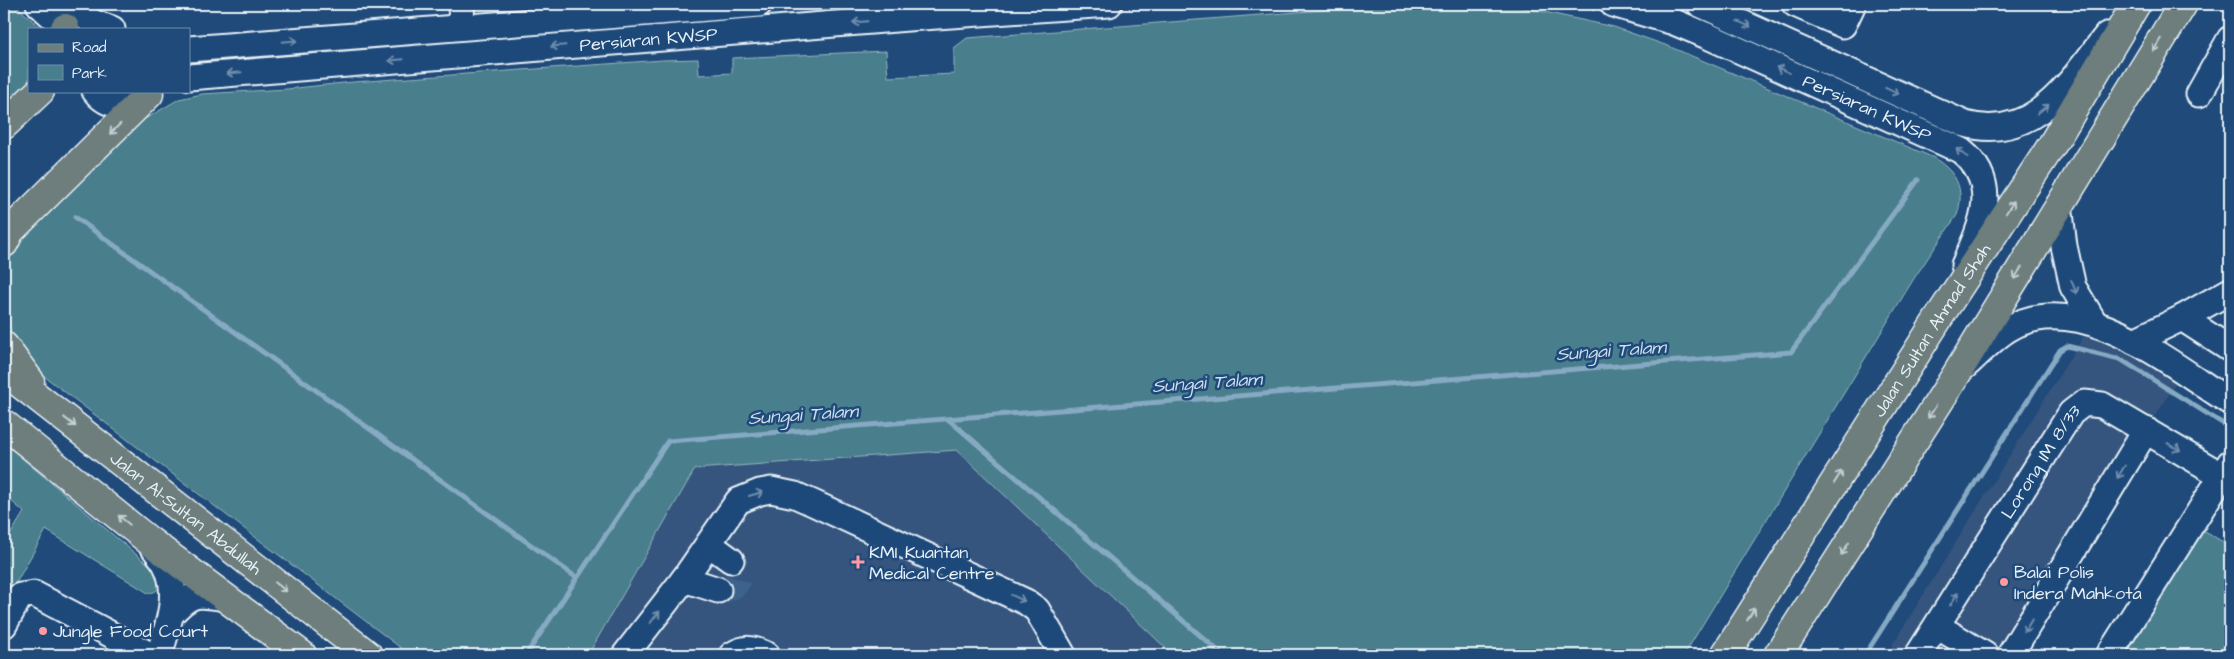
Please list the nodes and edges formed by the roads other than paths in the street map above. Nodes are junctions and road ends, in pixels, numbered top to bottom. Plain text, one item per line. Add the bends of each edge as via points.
1 (39, 4) edge
2 (759, 4) edge
3 (1109, 4) edge
4 (1613, 4) edge
5 (1700, 4) edge
6 (1795, 4) edge
7 (1853, 4) edge
8 (2134, 4) edge
9 (2183, 4) edge
10 (702, 6) edge
11 (665, 7) edge
12 (1644, 8) edge
13 (934, 10) edge
14 (908, 11) edge
15 (461, 15) edge
16 (66, 22) edge
17 (490, 24) junction
18 (109, 28) edge
19 (2230, 38) edge
20 (190, 50) edge
21 (492, 52) junction
22 (2098, 68) junction
23 (190, 77) edge
24 (39, 92) edge
25 (96, 92) edge
26 (150, 93) edge
27 (2128, 93) junction
28 (2199, 94) dead end
29 (4, 125) edge
30 (2052, 145) junction
31 (2086, 165) junction
32 (2059, 205) junction
33 (4, 243) edge
34 (2230, 291) edge
35 (1944, 308) junction
36 (2182, 318) junction
37 (2094, 322) junction
38 (2134, 341) junction
39 (4, 346) edge
40 (2230, 349) edge
41 (4, 371) edge
42 (1956, 375) junction
43 (2230, 402) edge
44 (48, 405) junction
45 (4, 424) edge
46 (2146, 430) junction
47 (2227, 467) edge
48 (148, 540) junction
49 (709, 544) junction
50 (731, 560) tunnel mouth
51 (684, 579) junction
52 (718, 590) tunnel mouth
53 (226, 598) junction
54 (170, 614) junction
55 (4, 625) edge
56 (1937, 626) junction
57 (150, 655) edge
58 (159, 655) edge
59 (302, 655) edge
60 (368, 655) edge
61 (625, 655) edge
62 (732, 655) edge
63 (767, 655) edge
64 (1063, 655) edge
65 (1725, 655) edge
66 (1778, 655) edge
67 (1918, 655) edge
68 (1985, 655) edge
69 (2010, 655) edge
70 (2109, 655) edge

1 - 16 street
2 - 10 street, Persiaran KWSP
3 - 13 street, Persiaran KWSP
4 - 12 street, Persiaran KWSP
5 -> 8 street, Persiaran KWSP via 1966,124 1986,128 2022,122 2046,107
6 - 7 street via 1843,25
8 - 22 main road, Jalan Sultan Ahmad Shah
9 -> 27 main road
10 - 11 street, Persiaran KWSP
11 - 17 street, Persiaran KWSP
35 -> 12 street, Persiaran KWSP via 1975,240 1984,211 1981,174 1969,157 1950,145
13 - 14 street, Persiaran KWSP
14 -> 21 street, Persiaran KWSP
15 - 17 street, Persiaran KWSP
20 -> 15 street, Persiaran KWSP
16 - 18 street via 92,22
17 - 21 street
19 - 28 street
21 -> 23 street, Persiaran KWSP
22 - 27 main road via 2096,86 2104,96 2112,98
22 - 30 main road, Jalan Sultan Ahmad Shah
24 - 29 main road
25 - 26 street via 108,102 120,105 131,104
26 -> 33 main road via 10,231
27 - 31 main road
30 - 31 main road via 2071,142 2082,146
35 -> 30 main road, Jalan Sultan Ahmad Shah
31 - 32 main road
32 -> 37 street via 2072,287
32 -> 42 main road
34 - 36 street
65 -> 35 main road, Jalan Sultan Ahmad Shah
36 - 38 street
36 - 40 street
37 - 38 street
37 - 42 street via 2064,316 2033,319 2008,329
38 - 43 street
39 - 44 main road
41 - 44 main road, Jalan Al-Sultan Abdullah
42 -> 66 main road
44 -> 60 main road, Jalan Al-Sultan Abdullah
48 -> 45 main road
46 -> 47 street, Lorong IM 8/33
56 -> 46 street, Lorong IM 8/33 via 2071,413 2084,403 2102,405
46 -> 69 street
47 - 70 street
48 - 53 main road
48 - 54 street via 165,564 173,588
49 - 50 street
49 - 51 street
49 -> 64 street via 738,501 771,490 795,496 1026,602 1037,610
51 - 52 street
61 -> 51 street
53 - 54 street via 205,594 185,599
53 - 59 main road
54 - 58 street
55 - 57 street via 20,596 34,594
56 - 67 street, Lorong IM 8/33
56 - 68 street
62 - 63 street via 742,649 754,649

